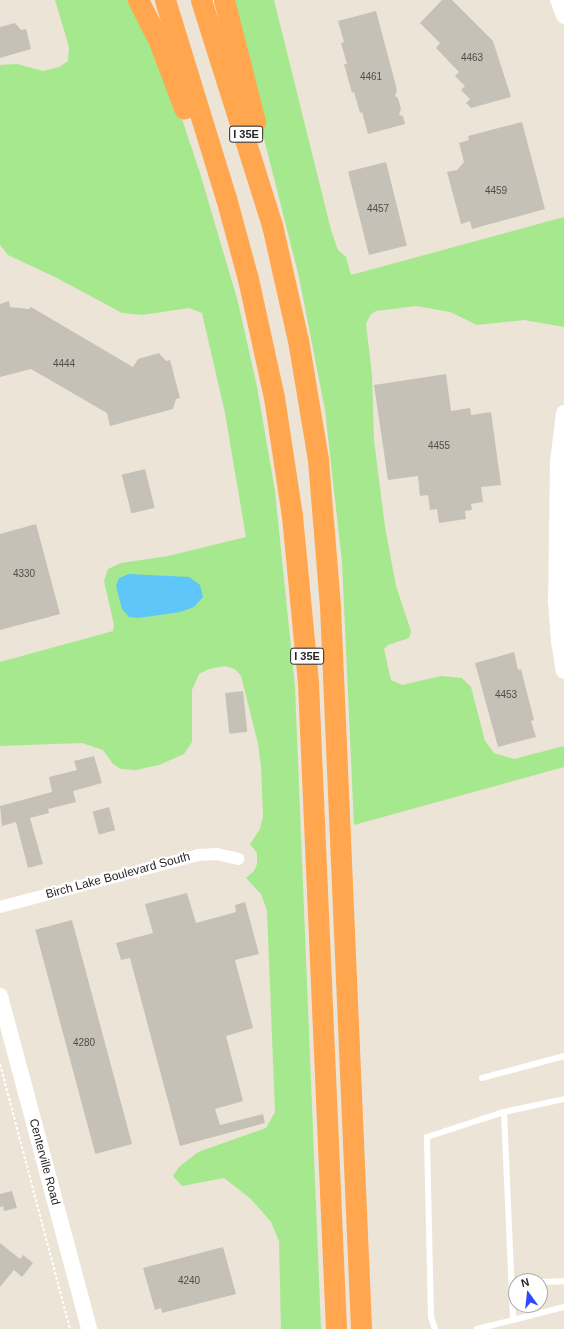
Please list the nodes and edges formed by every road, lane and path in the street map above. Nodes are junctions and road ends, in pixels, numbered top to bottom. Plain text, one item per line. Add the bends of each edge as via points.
1 (138, 0) edge
2 (165, 0) edge
3 (201, 0) edge
4 (224, 0) edge
5 (558, 0) edge
6 (564, 16) edge
7 (283, 270) junction
8 (248, 279) junction
9 (564, 412) edge
10 (561, 467) edge
11 (560, 553) edge
12 (564, 671) edge
13 (238, 859) dead end
14 (0, 907) edge
15 (0, 996) edge
16 (564, 1056) edge
17 (0, 1064) edge
18 (482, 1078) dead end
19 (564, 1100) edge
20 (504, 1112) junction
21 (564, 1281) edge
22 (548, 1282) edge
23 (564, 1307) edge
24 (513, 1320) junction
25 (70, 1329) edge
26 (89, 1329) edge
27 (336, 1329) edge
28 (361, 1329) edge
29 (435, 1329) edge
30 (477, 1329) edge

1 - 8 highway via 165,56
2 - 8 highway, I 35E via 226,198
3 - 7 highway, I 35E via 254,162
4 - 7 highway via 254,119
5 - 6 street
7 - 28 highway, I 35E via 311,412 327,558
8 - 27 highway, I 35E via 286,468 304,623
9 - 10 street
10 - 11 street
11 - 12 street via 557,624
13 - 14 street, Birch Lake Boulevard South via 216,854 198,855
15 - 26 street, Centerville Road
16 - 18 lane
17 - 25 path
19 - 20 lane
20 - 24 lane
20 - 29 lane via 427,1137 431,1316
21 - 22 lane
23 - 24 lane
24 - 30 lane

